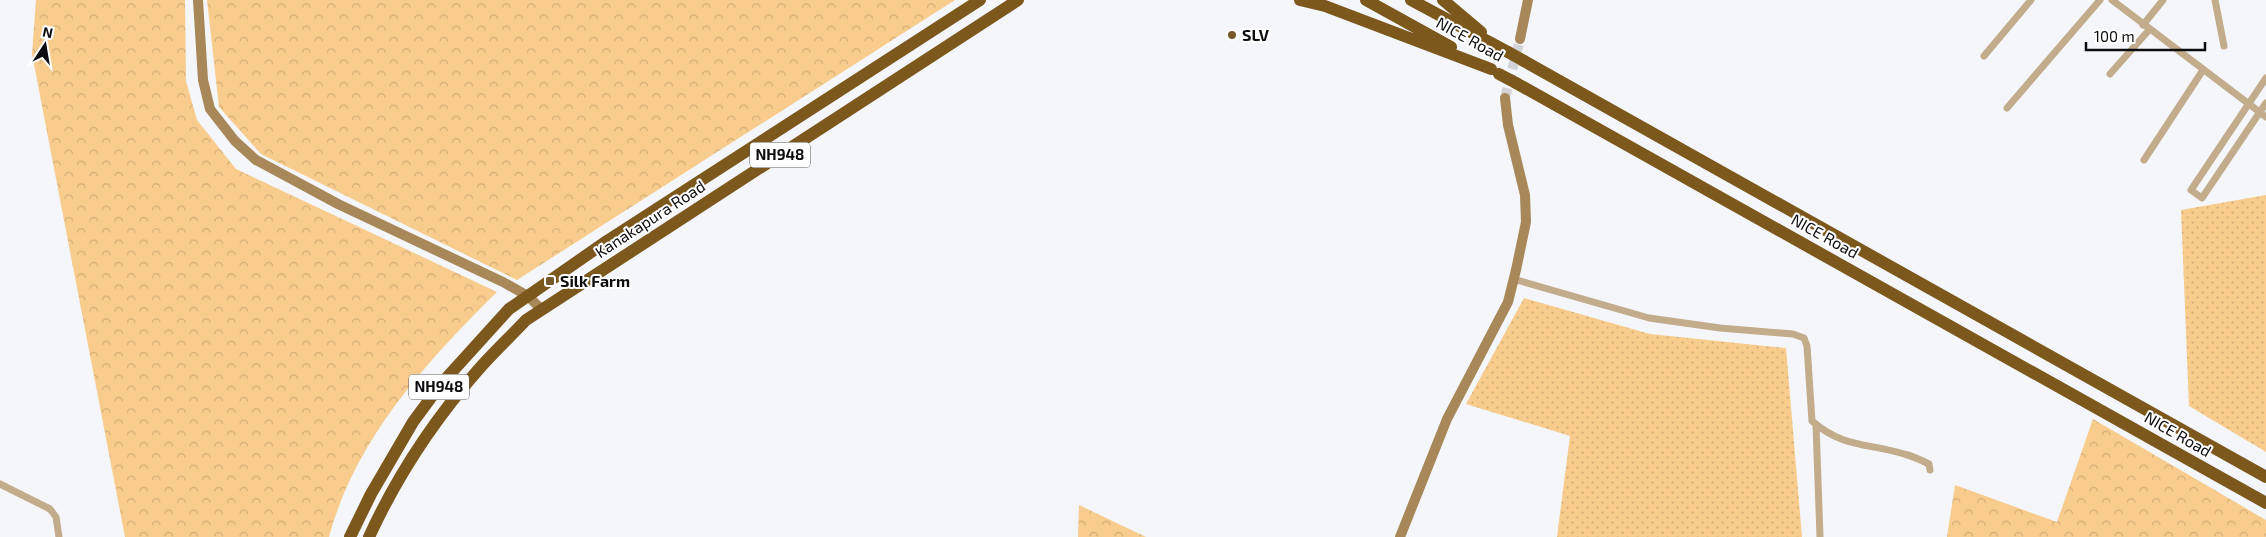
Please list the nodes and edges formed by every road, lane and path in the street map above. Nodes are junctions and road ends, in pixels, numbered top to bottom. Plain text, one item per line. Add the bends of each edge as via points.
1 (198, 0) edge
2 (980, 0) edge
3 (1018, 0) edge
4 (1300, 0) edge
5 (1366, 0) edge
6 (1411, 0) edge
7 (1443, 0) edge
8 (1528, 0) edge
9 (2031, 0) edge
10 (2100, 0) edge
11 (2112, 0) edge
12 (2163, 0) edge
13 (2215, 0) edge
14 (1322, 3) edge
15 (958, 14) junction
16 (2146, 28) junction
17 (971, 30) junction
18 (1520, 39) tunnel mouth
19 (2224, 46) dead end
20 (1504, 50) junction
21 (1984, 56) dead end
22 (2203, 70) junction
23 (1495, 71) junction
24 (2110, 74) dead end
25 (2266, 78) edge
26 (1505, 98) tunnel mouth
27 (2266, 103) edge
28 (2248, 104) junction
29 (2007, 108) dead end
30 (2263, 115) edge
31 (2144, 160) dead end
32 (1513, 279) junction
33 (528, 296) junction
34 (541, 309) junction
35 (1816, 424) junction
36 (1930, 470) dead end
37 (2266, 477) edge
38 (0, 484) edge
39 (2266, 503) edge
40 (59, 537) edge
41 (350, 537) edge
42 (369, 537) edge
43 (1400, 537) edge
44 (1820, 537) edge

1 - 33 street via 203,80 210,109 234,141 256,160 338,204
2 - 15 highway, Kanakapura Road / NH948
3 - 17 highway, Kanakapura Road / NH948
4 - 14 highway
5 - 23 highway, NICE Road
6 - 20 highway, NICE Road
7 - 20 highway
8 - 18 street
9 - 21 street
10 - 29 street
11 - 16 street
12 - 16 street
13 - 19 street
14 - 23 highway
15 - 17 highway
15 - 33 highway, Kanakapura Road / NH948 via 607,241
16 - 22 street
16 - 24 street
17 - 34 highway, Kanakapura Road / NH948
20 - 37 highway, NICE Road, bridge
22 - 28 street
22 - 31 street
23 - 39 highway, NICE Road, bridge
25 - 28 street
26 - 32 street via 1524,195 1526,222
27 - 30 street
28 - 30 street
28 - 30 street via 2191,190 2202,198
32 - 35 street via 1649,318 1793,334 1804,338 1808,346 1812,421
32 - 43 street via 1508,302 1447,419
33 - 34 street
33 - 41 highway, Kanakapura Road / NH948 via 509,309 441,384 396,451
34 - 42 highway, Kanakapura Road / NH948 via 526,320 479,369 435,424 385,501
35 - 36 street via 1837,438 1903,453 1930,464
35 - 44 street
38 - 40 street via 50,509 56,517

